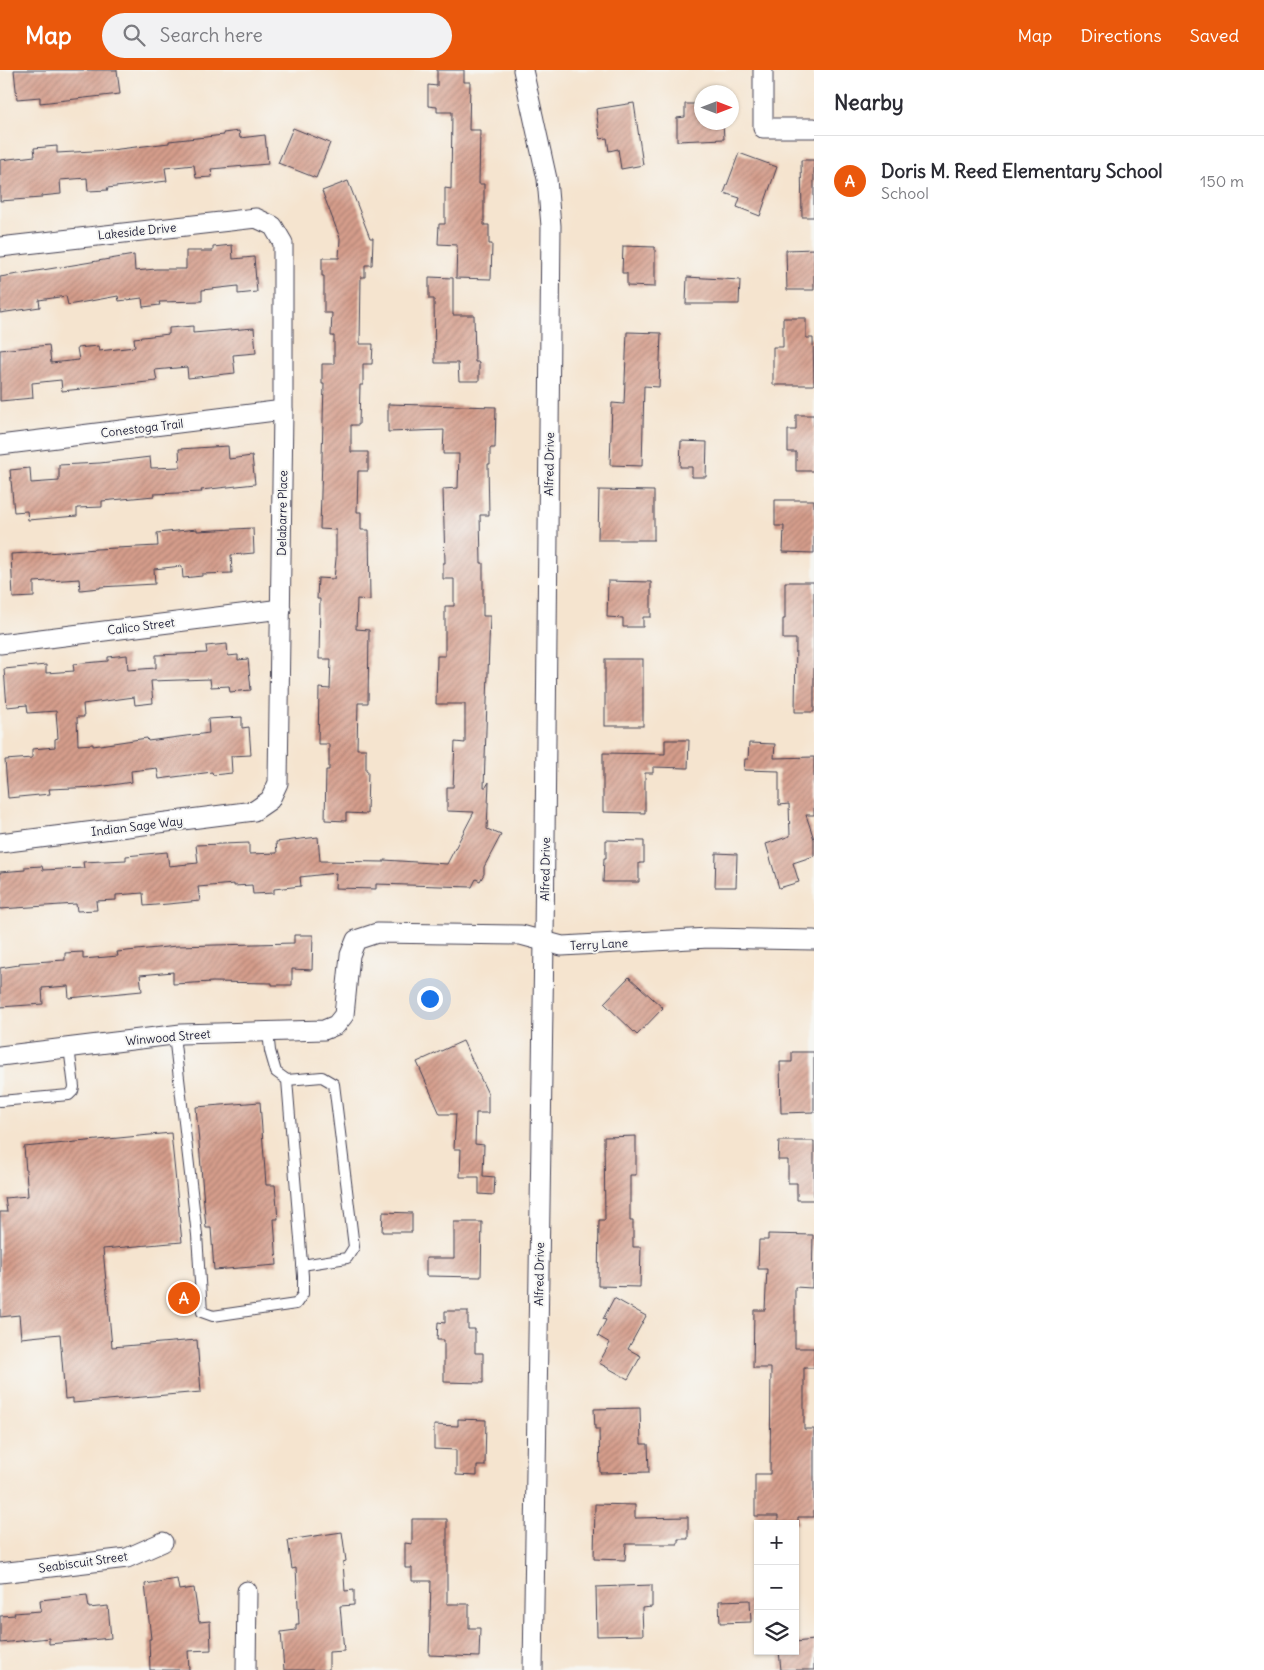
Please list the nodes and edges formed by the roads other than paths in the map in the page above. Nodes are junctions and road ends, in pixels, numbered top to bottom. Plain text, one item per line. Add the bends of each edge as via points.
1 (523, 70) edge
2 (763, 70) edge
3 (814, 128) edge
4 (273, 226) joint
5 (0, 247) edge
6 (283, 410) junction
7 (0, 445) edge
8 (281, 609) junction
9 (0, 644) edge
10 (270, 800) joint
11 (0, 843) edge
12 (814, 940) edge
13 (544, 942) junction
14 (336, 1025) joint
15 (268, 1031) junction
16 (174, 1035) junction
17 (69, 1047) junction
18 (0, 1056) edge
19 (287, 1080) junction
20 (0, 1101) edge
21 (302, 1265) junction
22 (163, 1542) dead end
23 (0, 1573) edge
24 (247, 1591) dead end
25 (246, 1670) edge
26 (533, 1670) edge

1 - 13 street, Alfred Drive via 547,179 551,226
2 - 3 street via 763,128
4 - 5 street, Lakeside Drive via 256,218
4 - 6 street, Delabarre Place via 283,243
6 - 7 street, Conestoga Trail
6 - 8 street, Delabarre Place
8 - 9 street, Calico Street
8 - 10 street, Delabarre Place via 278,783
10 - 11 street, Indian Sage Way via 254,811
12 - 13 street, Terry Lane via 709,938 562,946
13 - 14 street, Terry Lane via 521,936 377,933 356,940 350,955 344,1015
13 - 26 street, Alfred Drive
14 - 15 street, Winwood Street via 324,1030
15 - 16 street, Winwood Street
15 - 19 lane via 276,1072
16 - 17 street, Winwood Street
16 - 21 lane via 197,1235 202,1312 213,1316 296,1304 303,1294
17 - 18 street, Winwood Street
17 - 20 lane via 73,1092
19 - 21 lane
19 - 21 lane via 322,1077 334,1084 354,1247 347,1258
22 - 23 street, Seabiscuit Street via 127,1558
24 - 25 street

